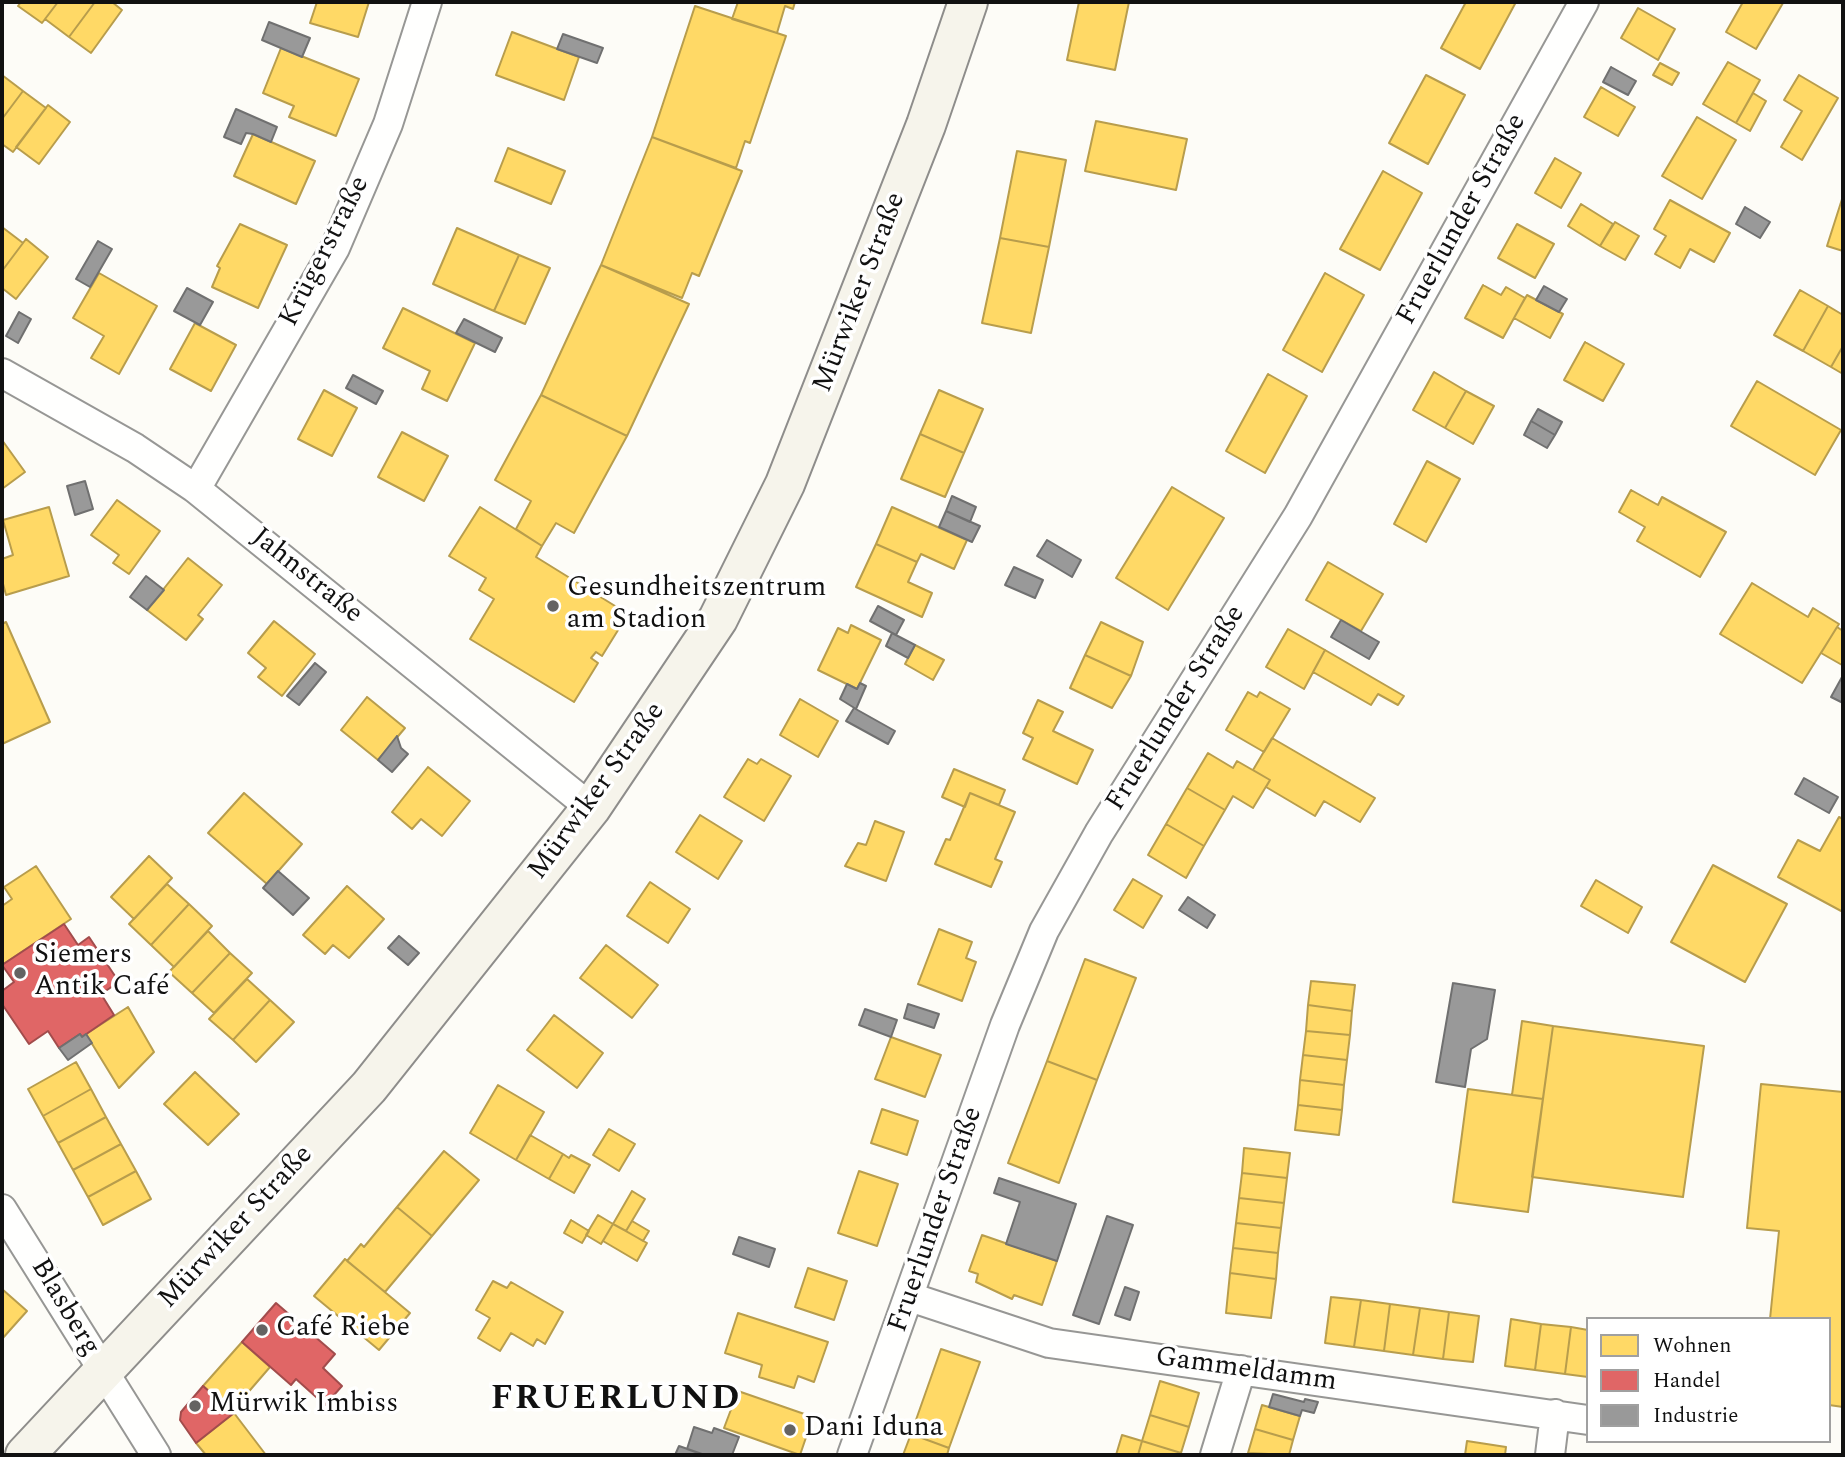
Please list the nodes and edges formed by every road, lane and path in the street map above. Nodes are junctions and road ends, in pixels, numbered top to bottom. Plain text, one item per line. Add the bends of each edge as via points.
1 (427, 2) edge
2 (968, 2) edge
3 (1584, 2) edge
4 (2, 373) edge
5 (196, 489) junction
6 (591, 808) junction
7 (2, 1209) edge
8 (910, 1297) junction
9 (1241, 1370) junction
10 (103, 1372) junction
11 (1556, 1414) junction
12 (1586, 1420) edge
13 (24, 1455) edge
14 (156, 1455) edge
15 (852, 1455) edge
16 (1215, 1455) edge
17 (1550, 1455) edge

1 - 5 street, Krügerstraße via 388,124 335,248
2 - 6 main road, Mürwiker Straße via 926,125 785,484 718,619
3 - 8 street, Fruerlunder Straße via 1298,516 1099,833 1044,931 1005,1025
4 - 5 street, Jahnstraße via 135,448
5 - 6 street, Jahnstraße
6 - 10 main road, Mürwiker Straße via 369,1087
7 - 10 street, Blasberg
8 - 9 street, Gammeldamm via 1049,1343
8 - 15 street, Fruerlunder Straße
9 - 11 street, Gammeldamm
9 - 16 street
10 - 13 main road, Mürwiker Straße
10 - 14 street, Blasberg
11 - 12 street, Gammeldamm
11 - 17 street

